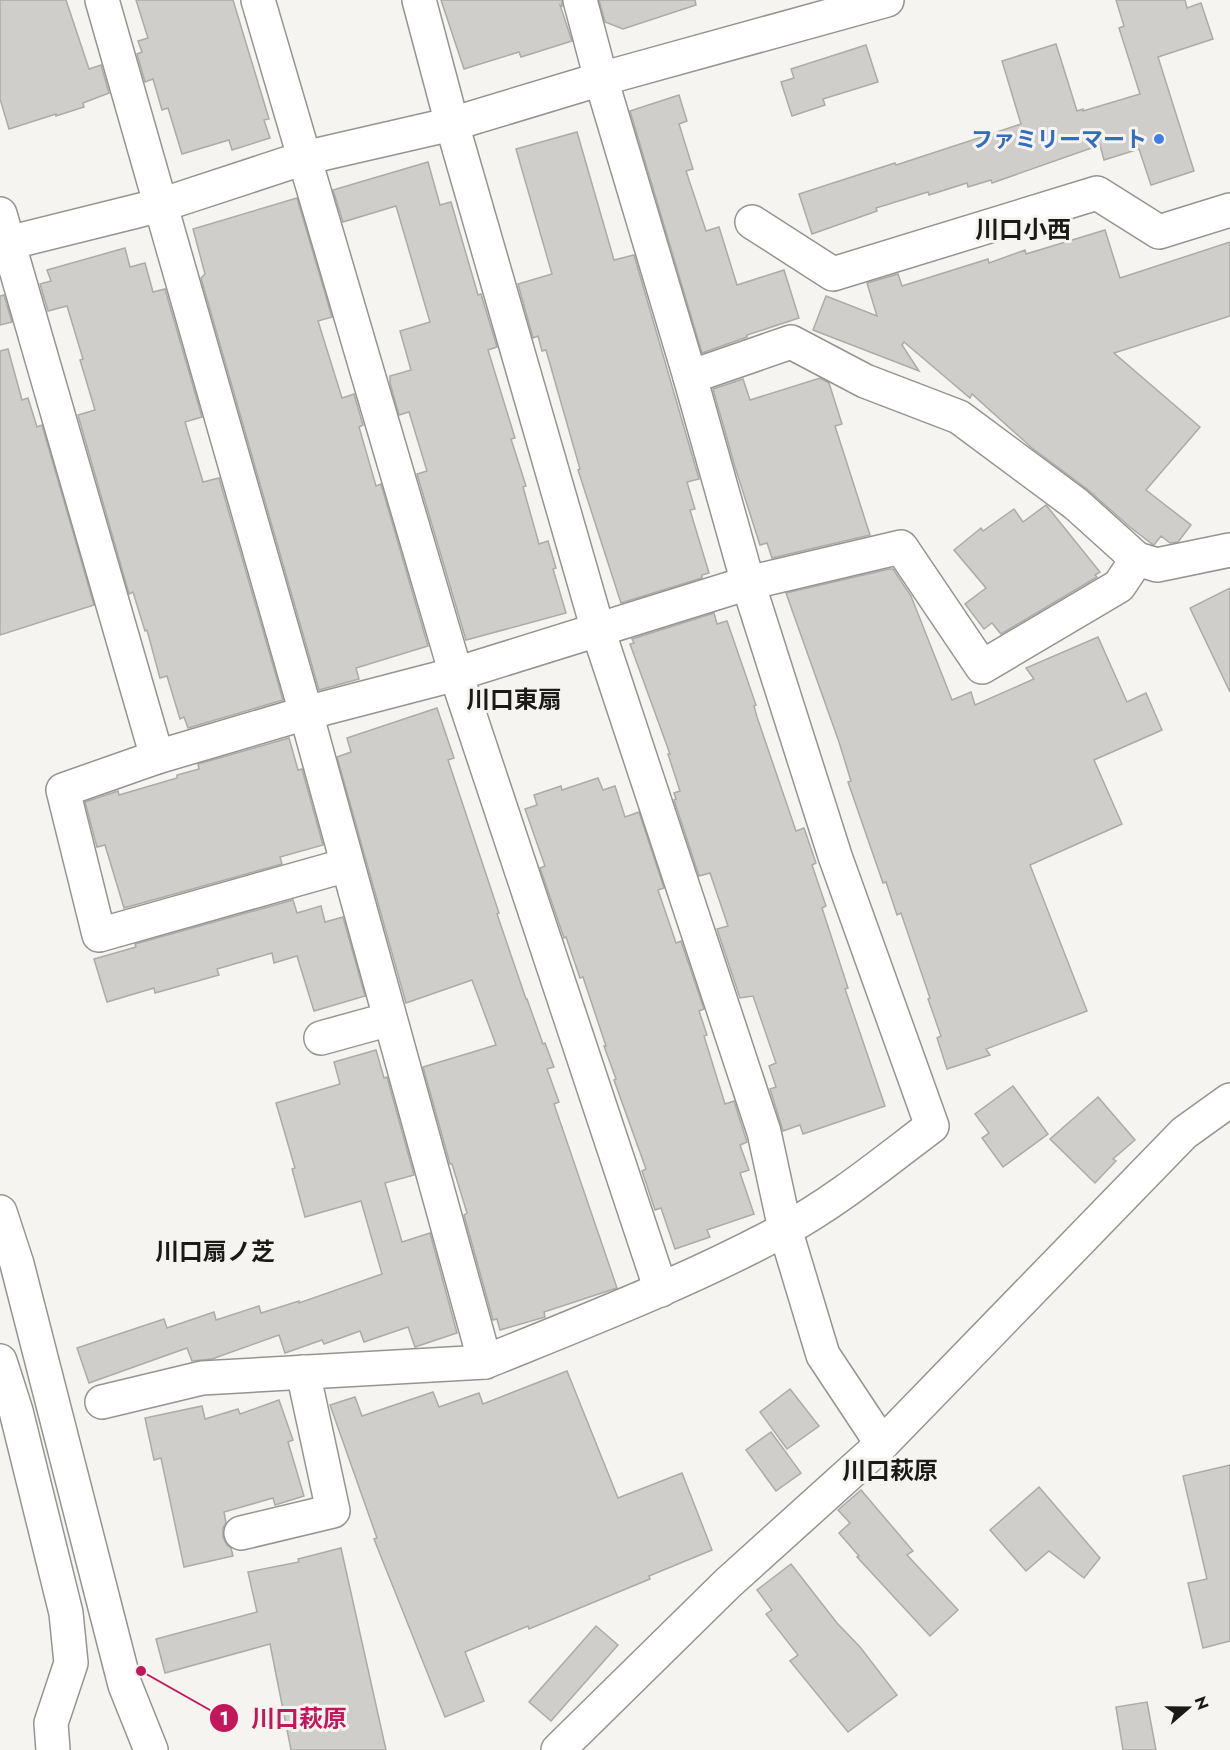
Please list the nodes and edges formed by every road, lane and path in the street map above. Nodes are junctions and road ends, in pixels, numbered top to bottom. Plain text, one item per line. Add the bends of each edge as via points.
1 (102, 0) edge
2 (258, 0) edge
3 (419, 0) edge
4 (580, 0) edge
5 (887, 0) edge
6 (600, 79) junction
7 (452, 123) junction
8 (304, 158) junction
9 (161, 205) junction
10 (1230, 210) edge
11 (752, 222) dead end
12 (3, 234) edge
13 (690, 377) junction
14 (1230, 550) edge
15 (1137, 560) junction
16 (748, 583) junction
17 (598, 630) junction
18 (456, 674) junction
19 (306, 713) junction
20 (157, 757) junction
21 (347, 865) junction
22 (390, 1019) junction
23 (321, 1038) dead end
24 (1230, 1100) edge
25 (0, 1212) edge
26 (785, 1229) junction
27 (661, 1290) junction
28 (0, 1361) edge
29 (484, 1362) junction
30 (303, 1372) junction
31 (102, 1402) dead end
32 (882, 1444) junction
33 (241, 1533) dead end
34 (52, 1750) edge
35 (151, 1750) edge
36 (558, 1750) edge

1 - 9 street
2 - 8 street
3 - 7 street
4 - 6 street
5 - 6 street
6 - 7 street
6 - 13 street
7 - 8 street
7 - 17 street
8 - 9 street
8 - 18 street
9 - 12 street
9 - 19 street
10 - 11 street via 1160,232 1097,193 833,274
12 - 20 street
13 - 15 street via 790,342 864,381 959,417 1076,504
13 - 16 street
14 - 15 street via 1157,565
15 - 16 street via 1119,586 982,667 901,547
16 - 17 street
16 - 26 street via 835,856 932,1126 851,1187
17 - 18 street
17 - 26 street via 764,1132
18 - 19 street
18 - 27 street
19 - 20 street
19 - 21 street
20 - 21 street via 63,790 99,935
21 - 22 street
22 - 23 street
22 - 29 street
24 - 32 street via 1184,1133
25 - 35 street via 20,1275 125,1685
26 - 27 street
26 - 32 street via 823,1355
27 - 29 street
28 - 34 street via 66,1613 71,1663 51,1723
29 - 30 street
30 - 31 street via 202,1378
30 - 33 street via 333,1511
32 - 36 street via 728,1583

